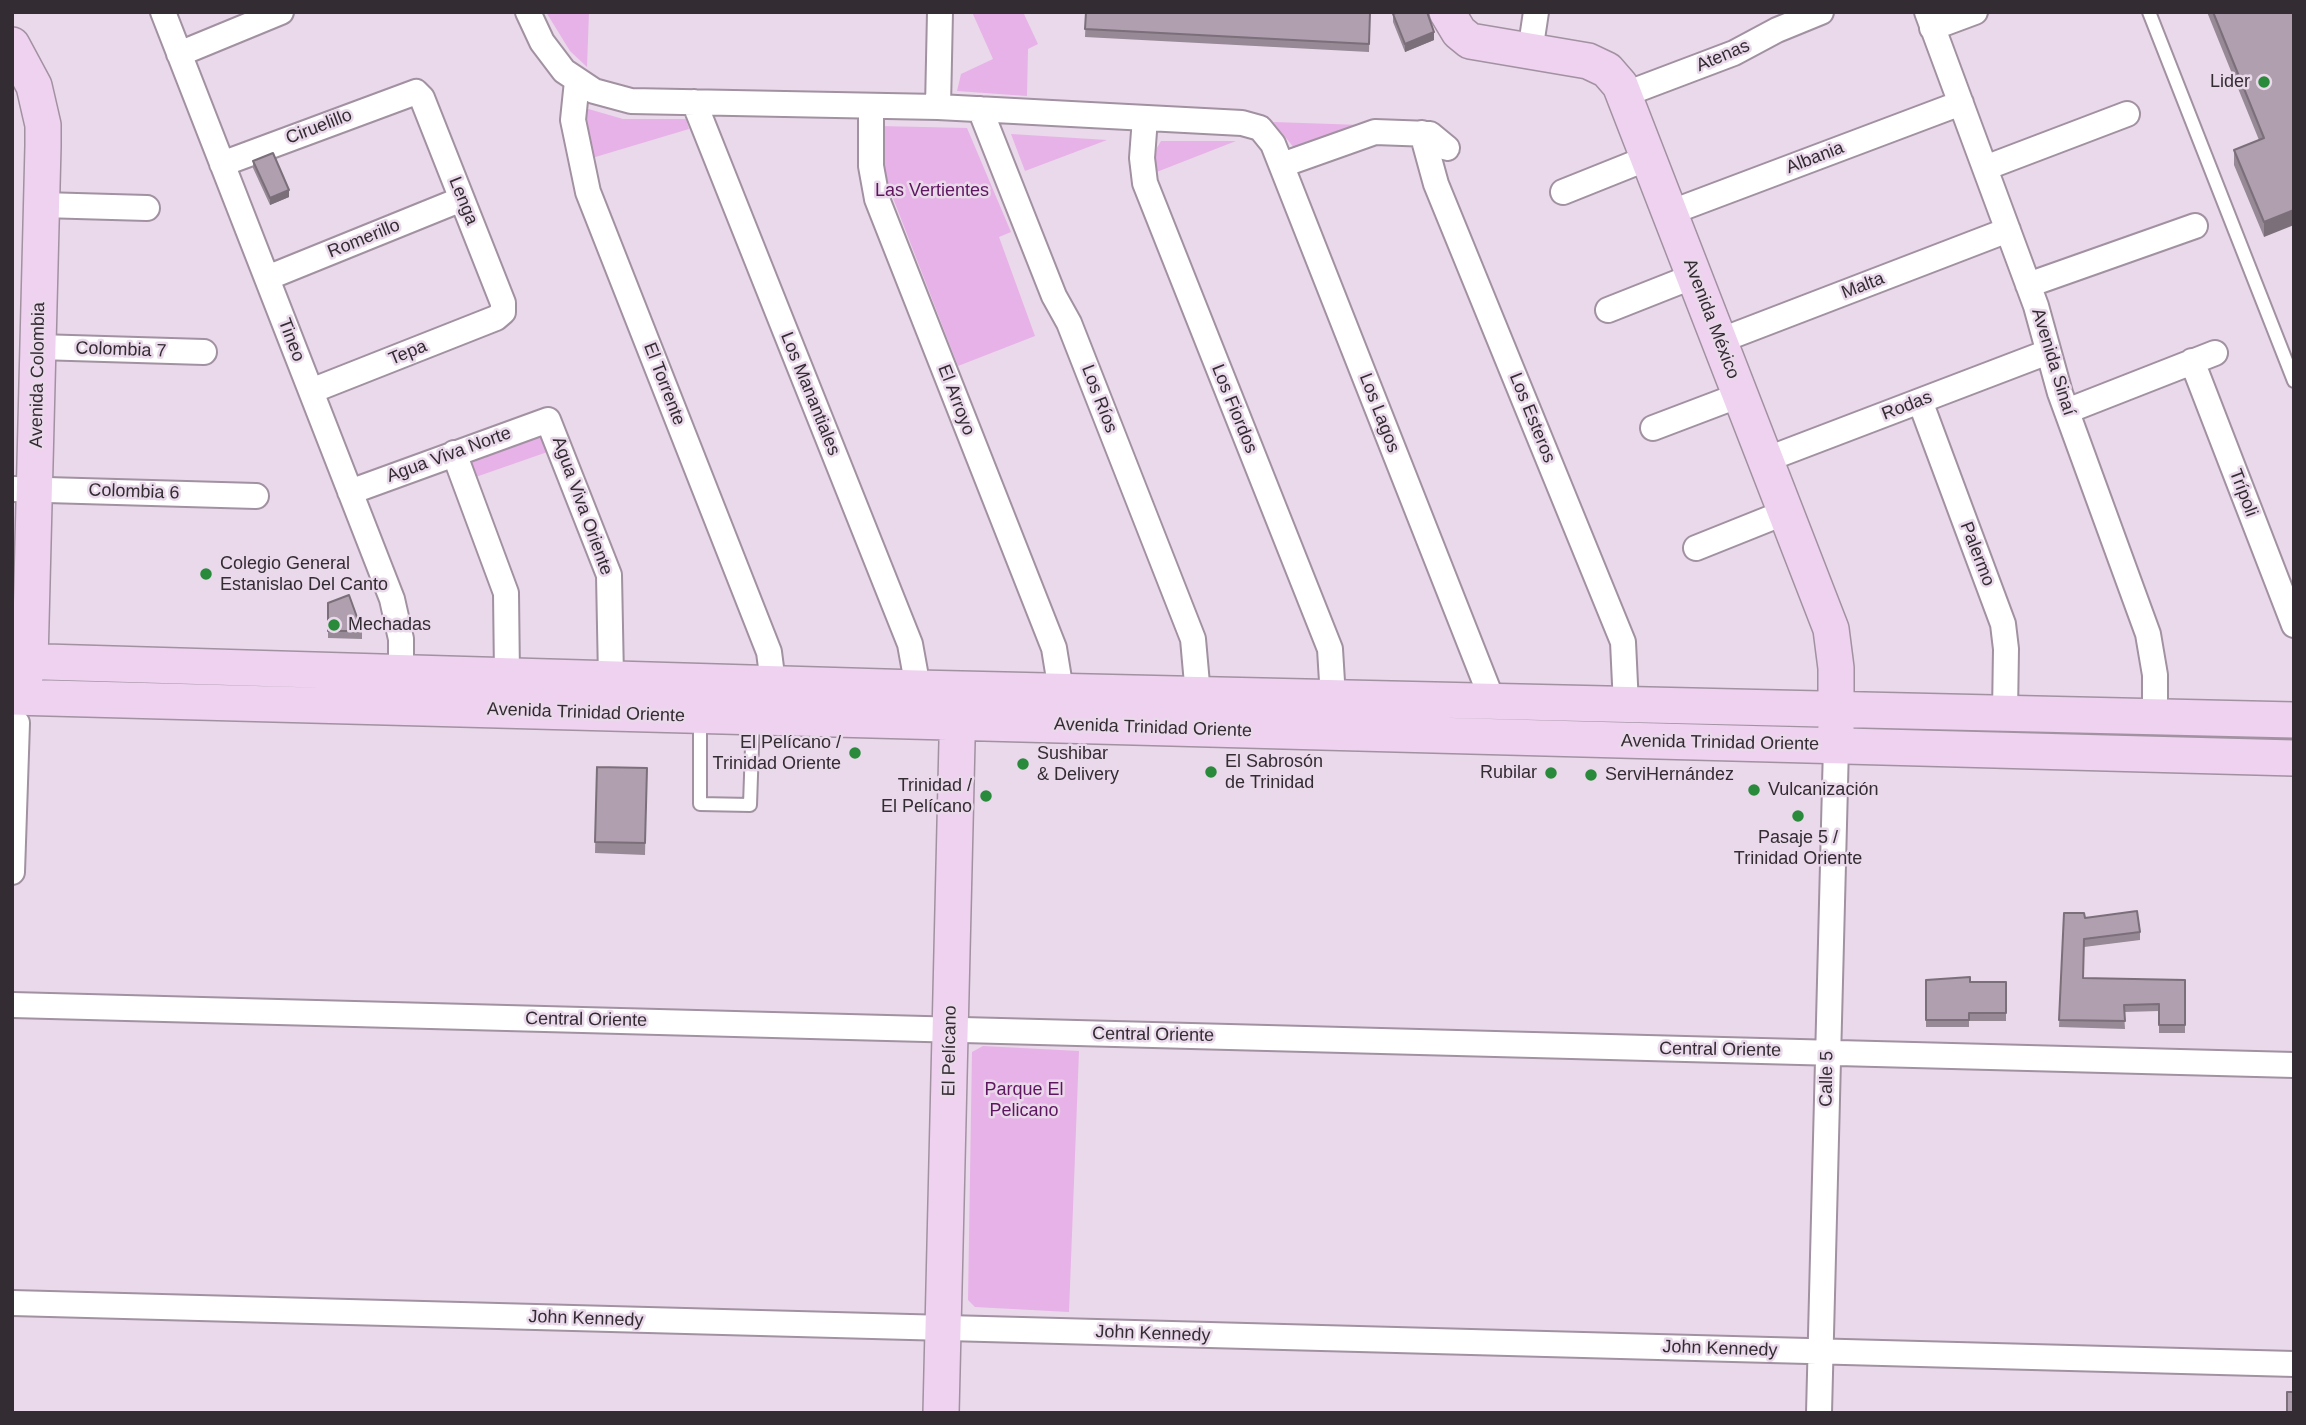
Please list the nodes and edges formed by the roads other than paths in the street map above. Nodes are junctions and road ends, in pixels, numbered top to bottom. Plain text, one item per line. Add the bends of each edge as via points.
1 (163, 12) edge
2 (281, 12) edge
3 (528, 12) edge
4 (940, 12) edge
5 (1447, 12) edge
6 (1536, 12) edge
7 (1821, 12) edge
8 (1975, 12) edge
9 (2150, 12) edge
10 (1929, 20) edge
11 (12, 45) edge
12 (1530, 52) junction
13 (180, 54) junction
14 (577, 81) junction
15 (416, 92) joint
16 (1623, 95) junction
17 (694, 102) junction
18 (1961, 103) junction
19 (871, 106) junction
20 (938, 107) junction
21 (980, 110) junction
22 (2127, 114) dead end
23 (1145, 118) junction
24 (1422, 134) junction
25 (1447, 148) dead end
26 (1648, 158) junction
27 (222, 163) junction
28 (1282, 165) junction
29 (1985, 168) junction
30 (1563, 192) dead end
31 (462, 199) junction
32 (42, 205) junction
33 (147, 208) dead end
34 (1669, 213) junction
35 (2195, 226) dead end
36 (2008, 230) junction
37 (1694, 276) junction
38 (267, 278) junction
39 (2028, 285) junction
40 (1608, 310) dead end
41 (503, 312) joint
42 (1719, 341) junction
43 (38, 347) junction
44 (204, 352) dead end
45 (2048, 352) junction
46 (2294, 381) edge
47 (311, 391) junction
48 (1740, 394) junction
49 (1920, 401) junction
50 (2067, 411) junction
51 (548, 420) joint
52 (1653, 428) dead end
53 (454, 453) junction
54 (1765, 460) junction
55 (24, 489) edge
56 (350, 492) junction
57 (256, 496) dead end
58 (1786, 512) junction
59 (1696, 548) dead end
60 (2294, 625) edge
61 (401, 672) junction
62 (507, 675) junction
63 (611, 678) junction
64 (773, 683) junction
65 (17, 688) edge
66 (918, 688) junction
67 (1061, 691) junction
68 (1198, 695) junction
69 (1333, 698) junction
70 (1493, 702) junction
71 (1626, 705) junction
72 (958, 706) junction
73 (1836, 709) junction
74 (2005, 713) junction
75 (700, 716) junction
76 (753, 717) junction
77 (2155, 717) junction
78 (2294, 720) edge
79 (1836, 746) junction
80 (2294, 758) edge
81 (12, 872) edge
82 (12, 1005) edge
83 (950, 1030) junction
84 (1828, 1052) junction
85 (2294, 1065) edge
86 (12, 1303) edge
87 (943, 1328) junction
88 (1820, 1352) junction
89 (2294, 1364) edge
90 (941, 1413) edge
91 (1819, 1413) edge

1 - 13 street, Tineo
2 - 13 street
3 - 14 street via 553,58
4 - 20 street
5 - 12 main road, Avenida México via 1459,33 1470,41
6 - 12 street
7 - 16 street, Atenas via 1734,53
8 - 10 street
9 - 46 lane
10 - 18 street, Avenida Sinaí
11 - 32 main road, Avenida Colombia via 39,103
12 - 16 main road, Avenida México via 1597,65 1614,77
13 - 27 street, Tineo
14 - 17 street via 631,101
14 - 64 street, El Torrente via 573,120 588,192 769,652
15 - 27 street, Ciruelillo
15 - 31 street, Lenga
16 - 26 main road, Avenida México
17 - 19 street
17 - 66 street, Los Manantiales via 910,644
18 - 29 street, Avenida Sinaí
18 - 34 street, Albania
19 - 20 street
19 - 67 street, El Arroyo via 871,166 877,199 1054,648
20 - 21 street
21 - 23 street
21 - 68 street, Los Ríos via 1193,639
22 - 29 street
23 - 28 street, Los Lagos via 1259,128 1270,138
23 - 69 street, Los Fiordos via 1145,183 1330,649
24 - 25 street via 1437,138
24 - 28 street via 1375,132
24 - 71 street, Los Esteros via 1436,184 1623,642
26 - 30 street
26 - 34 main road, Avenida México
27 - 38 street, Tineo
28 - 70 street, Los Lagos
29 - 36 street, Avenida Sinaí
31 - 38 street, Romerillo
31 - 41 street, Lenga
32 - 33 street
32 - 43 main road, Avenida Colombia
34 - 37 main road, Avenida México
35 - 39 street
36 - 39 street, Avenida Sinaí
36 - 42 street, Malta
37 - 40 street
37 - 42 main road, Avenida México
38 - 47 street, Tineo
39 - 45 street, Avenida Sinaí
41 - 47 street, Tepa
42 - 48 main road, Avenida México
43 - 44 street, Colombia 7
43 - 55 main road, Avenida Colombia
45 - 49 street, Rodas
45 - 50 street, Avenida Sinaí
47 - 56 street, Tineo
48 - 52 street
48 - 54 main road, Avenida México
49 - 54 street, Rodas
49 - 74 street, Palermo via 2003,624
50 - 60 street, Trípoli via 2204,357
50 - 77 street, Avenida Sinaí via 2148,634 2155,675
51 - 53 street, Agua Viva Norte
51 - 63 street, Agua Viva Oriente via 609,575
53 - 56 street, Agua Viva Norte
53 - 62 street via 506,593
54 - 58 main road, Avenida México
55 - 57 street, Colombia 6
55 - 65 main road, Avenida Colombia
56 - 61 street, Tineo via 396,611
58 - 59 street
58 - 73 main road, Avenida México via 1831,629
61 - 62 main road, Avenida Trinidad Oriente
61 - 65 main road, Avenida Trinidad Oriente
62 - 63 main road, Avenida Trinidad Oriente
63 - 64 main road, Avenida Trinidad Oriente
64 - 66 main road, Avenida Trinidad Oriente
65 - 75 main road, Avenida Trinidad Oriente
65 - 81 street
66 - 72 main road, Avenida Trinidad Oriente
67 - 68 main road, Avenida Trinidad Oriente
67 - 72 main road, Avenida Trinidad Oriente
68 - 69 main road, Avenida Trinidad Oriente
69 - 70 main road, Avenida Trinidad Oriente
70 - 71 main road, Avenida Trinidad Oriente
71 - 73 main road, Avenida Trinidad Oriente
72 - 76 main road, Avenida Trinidad Oriente
72 - 79 main road, Avenida Trinidad Oriente
72 - 83 main road, El Pelícano
73 - 74 main road, Avenida Trinidad Oriente
73 - 79 main road, Avenida México
74 - 77 main road, Avenida Trinidad Oriente
75 - 76 main road, Avenida Trinidad Oriente
75 - 76 lane via 700,804 750,804
77 - 78 main road, Avenida Trinidad Oriente
79 - 80 main road, Avenida Trinidad Oriente
79 - 84 street, Calle 5
82 - 83 street, Central Oriente
83 - 84 street, Central Oriente
83 - 87 main road, El Pelícano
84 - 85 street, Central Oriente
84 - 88 street, Calle 5
86 - 87 street, John Kennedy
87 - 88 street, John Kennedy
87 - 90 main road, El Pelícano
88 - 89 street, John Kennedy
88 - 91 street, Calle 5

